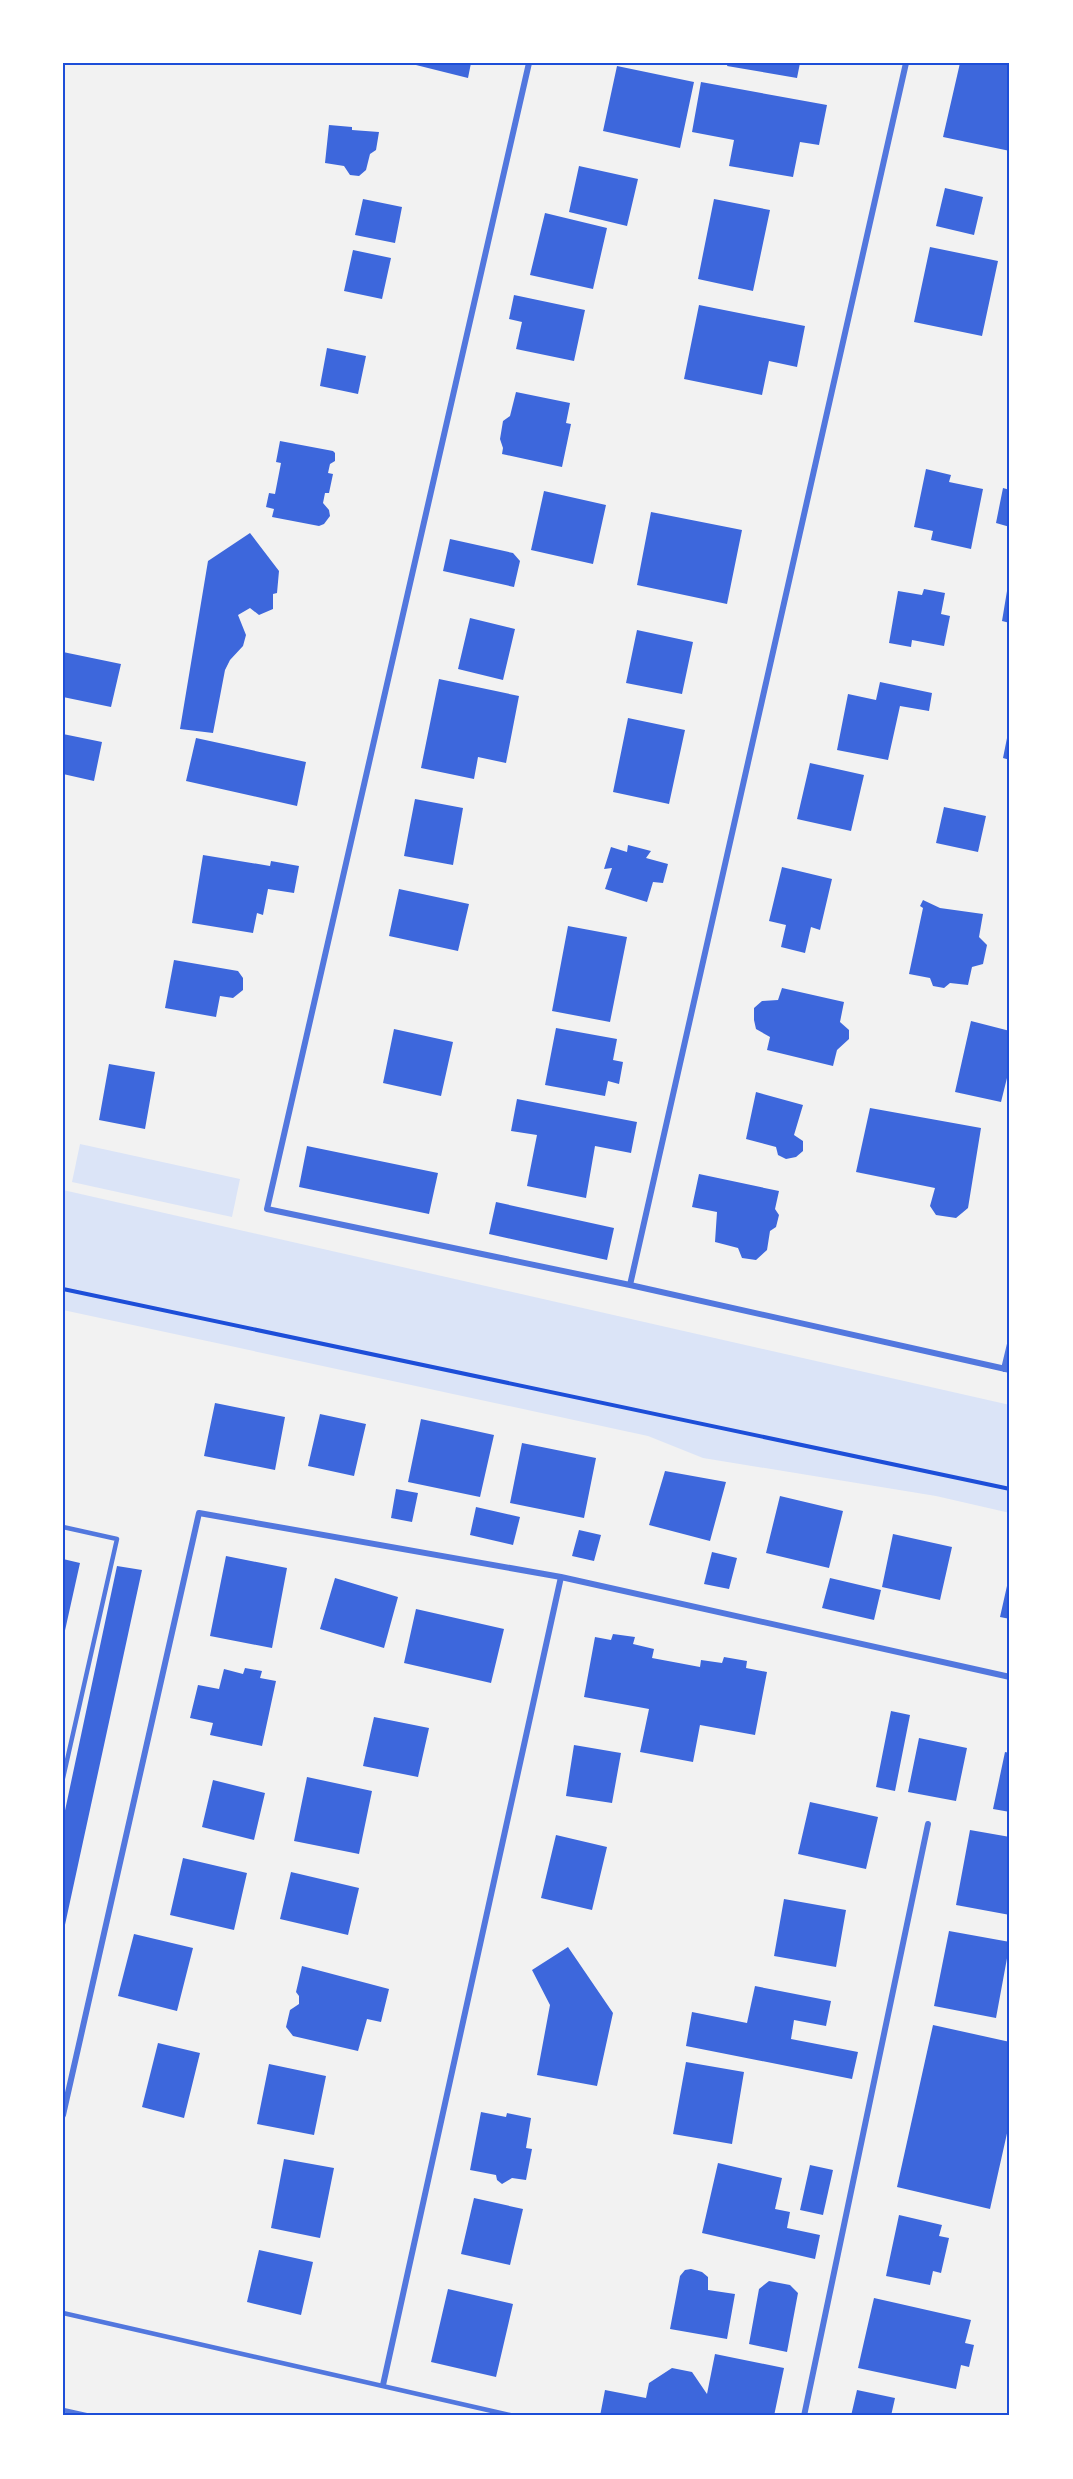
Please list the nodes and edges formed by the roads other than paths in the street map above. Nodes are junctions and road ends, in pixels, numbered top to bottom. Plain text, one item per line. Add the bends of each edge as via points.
1 (529, 63) edge
2 (906, 63) edge
3 (630, 1286) junction
4 (1010, 1344) edge
5 (1007, 1370) edge
6 (63, 1527) edge
7 (561, 1577) junction
8 (1010, 1677) edge
9 (63, 1778) edge
10 (928, 1824) dead end
11 (63, 2115) edge
12 (63, 2313) edge
13 (383, 2385) junction
14 (63, 2410) edge
15 (90, 2416) edge
16 (514, 2416) edge
17 (804, 2416) edge

1 - 3 street via 267,1209
2 - 3 street
3 - 5 street
4 - 5 street
6 - 9 lane via 117,1539
7 - 8 street
7 - 11 street via 199,1513
7 - 13 street
10 - 17 street
12 - 13 lane
13 - 16 lane
14 - 15 lane

